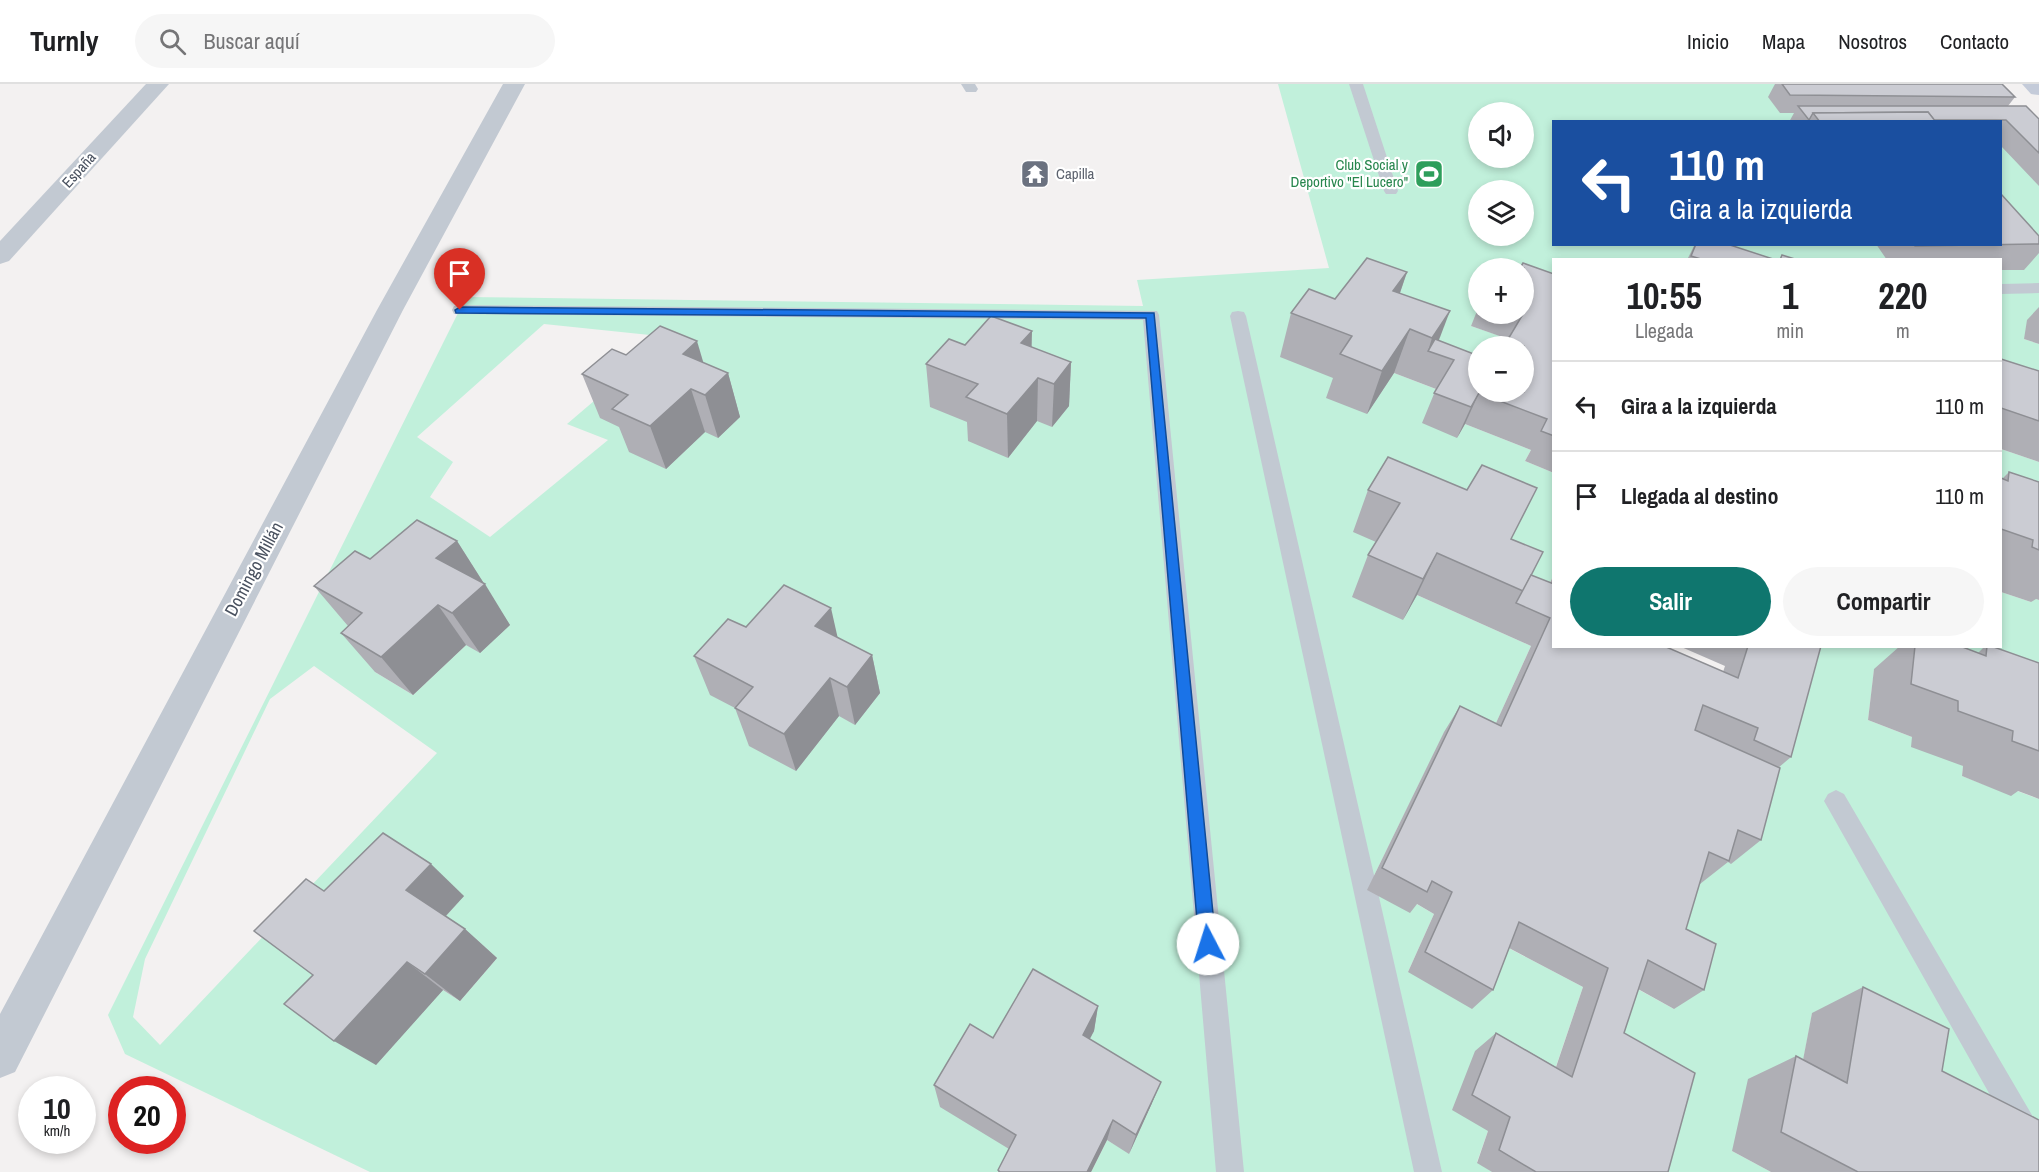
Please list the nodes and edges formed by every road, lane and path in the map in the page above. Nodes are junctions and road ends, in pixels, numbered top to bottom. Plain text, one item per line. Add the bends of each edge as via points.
1 (158, 84) edge
2 (514, 84) edge
3 (1356, 84) edge
4 (2033, 84) edge
5 (2039, 89) edge
6 (1391, 191) dead end
7 (0, 256) edge
8 (2039, 288) edge
9 (2002, 289) edge
10 (460, 310) dead end
11 (1238, 316) dead end
12 (1836, 801) dead end
13 (0, 1057) edge
14 (2039, 1154) edge
15 (1230, 1172) edge
16 (1428, 1172) edge

1 - 7 street, España
2 - 13 street, Domingo Millán via 390,310
3 - 6 lane
4 - 5 main road
8 - 9 lane
10 - 15 lane via 1151,315
11 - 16 lane
12 - 14 lane

